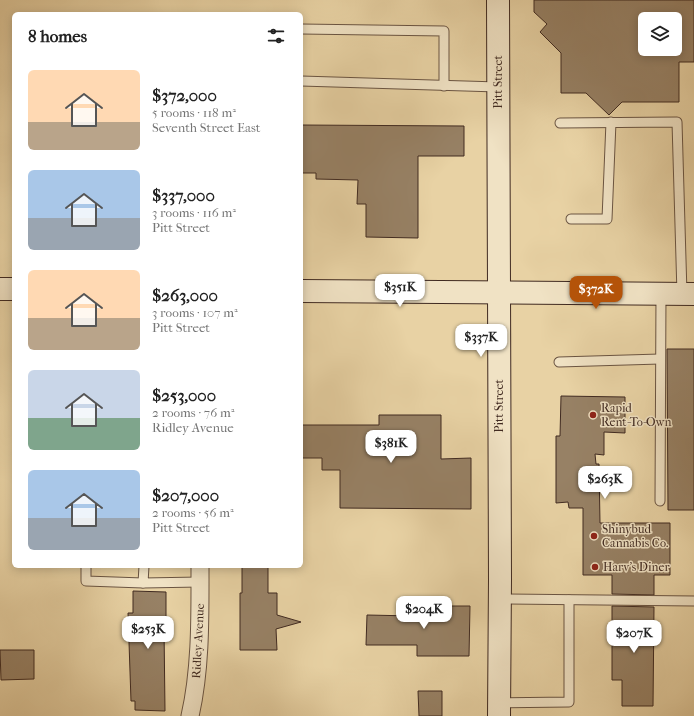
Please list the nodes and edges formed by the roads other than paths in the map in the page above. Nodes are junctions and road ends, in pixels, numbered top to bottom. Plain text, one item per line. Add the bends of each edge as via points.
1 (498, 0) edge
2 (303, 29) edge
3 (303, 81) edge
4 (444, 86) junction
5 (498, 87) junction
6 (611, 122) junction
7 (560, 123) dead end
8 (571, 219) dead end
9 (0, 289) edge
10 (12, 289) edge
11 (303, 291) edge
12 (498, 292) junction
13 (661, 294) junction
14 (688, 294) edge
15 (660, 360) junction
16 (559, 362) dead end
17 (660, 500) dead end
18 (86, 568) edge
19 (144, 568) edge
20 (200, 574) edge
21 (143, 583) junction
22 (499, 599) junction
23 (569, 600) junction
24 (694, 601) edge
25 (499, 709) edge
26 (190, 716) edge

1 - 5 street, Pitt Street
2 - 4 lane via 444,31
3 - 4 lane
4 - 5 lane
5 - 12 street, Pitt Street
6 - 7 lane
6 - 8 lane via 608,219
6 - 14 lane via 677,122
9 - 10 street
11 - 12 street
12 - 13 street
12 - 22 street, Pitt Street
13 - 14 street
13 - 15 lane
15 - 16 lane
15 - 17 lane
18 - 21 lane via 86,581
19 - 21 lane
20 - 21 lane
20 - 26 street, Ridley Avenue via 198,643
22 - 23 lane
22 - 25 street, Pitt Street
23 - 24 lane
23 - 25 lane via 569,702

